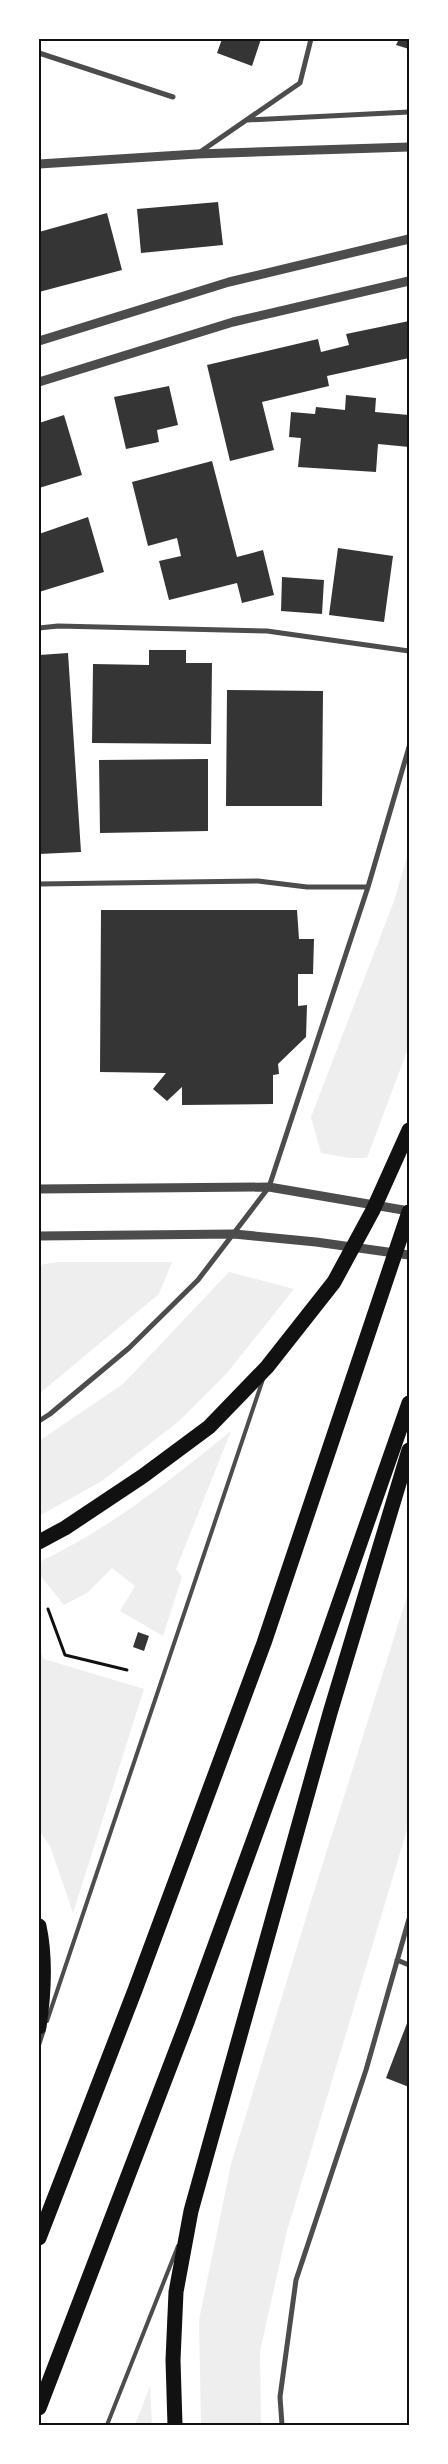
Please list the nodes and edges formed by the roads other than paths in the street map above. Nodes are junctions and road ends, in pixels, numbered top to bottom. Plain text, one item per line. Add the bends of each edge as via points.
1 (311, 39) edge
2 (39, 53) edge
3 (173, 97) dead end
4 (409, 112) edge
5 (246, 120) junction
6 (409, 147) edge
7 (197, 154) junction
8 (39, 164) edge
9 (409, 239) edge
10 (409, 281) edge
11 (39, 341) edge
12 (39, 382) edge
13 (39, 628) edge
14 (409, 651) edge
15 (409, 747) edge
16 (39, 884) edge
17 (368, 887) junction
18 (408, 1134) edge
19 (269, 1187) junction
20 (39, 1189) edge
21 (409, 1212) edge
22 (234, 1234) junction
23 (39, 1236) edge
24 (409, 1255) edge
25 (267, 1368) junction
26 (409, 1402) edge
27 (39, 1421) edge
28 (409, 1450) edge
29 (39, 1542) edge
30 (409, 1919) edge
31 (39, 1926) edge
32 (398, 1960) junction
33 (409, 1965) edge
34 (39, 2027) edge
35 (39, 2045) edge
36 (192, 2212) junction
37 (39, 2238) edge
38 (39, 2408) edge
39 (107, 2425) edge
40 (175, 2425) edge
41 (282, 2425) edge

1 - 5 street via 300,83
2 - 3 street
4 - 5 street
5 - 7 street
6 - 7 street
7 - 8 street
9 - 11 street via 229,282
10 - 12 street via 234,322
13 - 14 street via 267,631
15 - 17 street
16 - 17 street via 258,881 307,887
17 - 19 street
18 - 25 highway via 373,1210 334,1282
19 - 20 street
19 - 21 street
19 - 22 street
21 - 37 highway via 264,1643
22 - 23 street
22 - 24 street
22 - 27 street via 198,1280 129,1348
25 - 29 highway via 209,1427 135,1481
25 - 35 lane
26 - 38 highway via 187,2022
28 - 36 highway via 317,1761
30 - 32 street
31 - 34 highway via 43,1997
32 - 33 street
32 - 41 street via 366,2070 296,2280 280,2397
36 - 39 lane
36 - 40 highway via 176,2292

